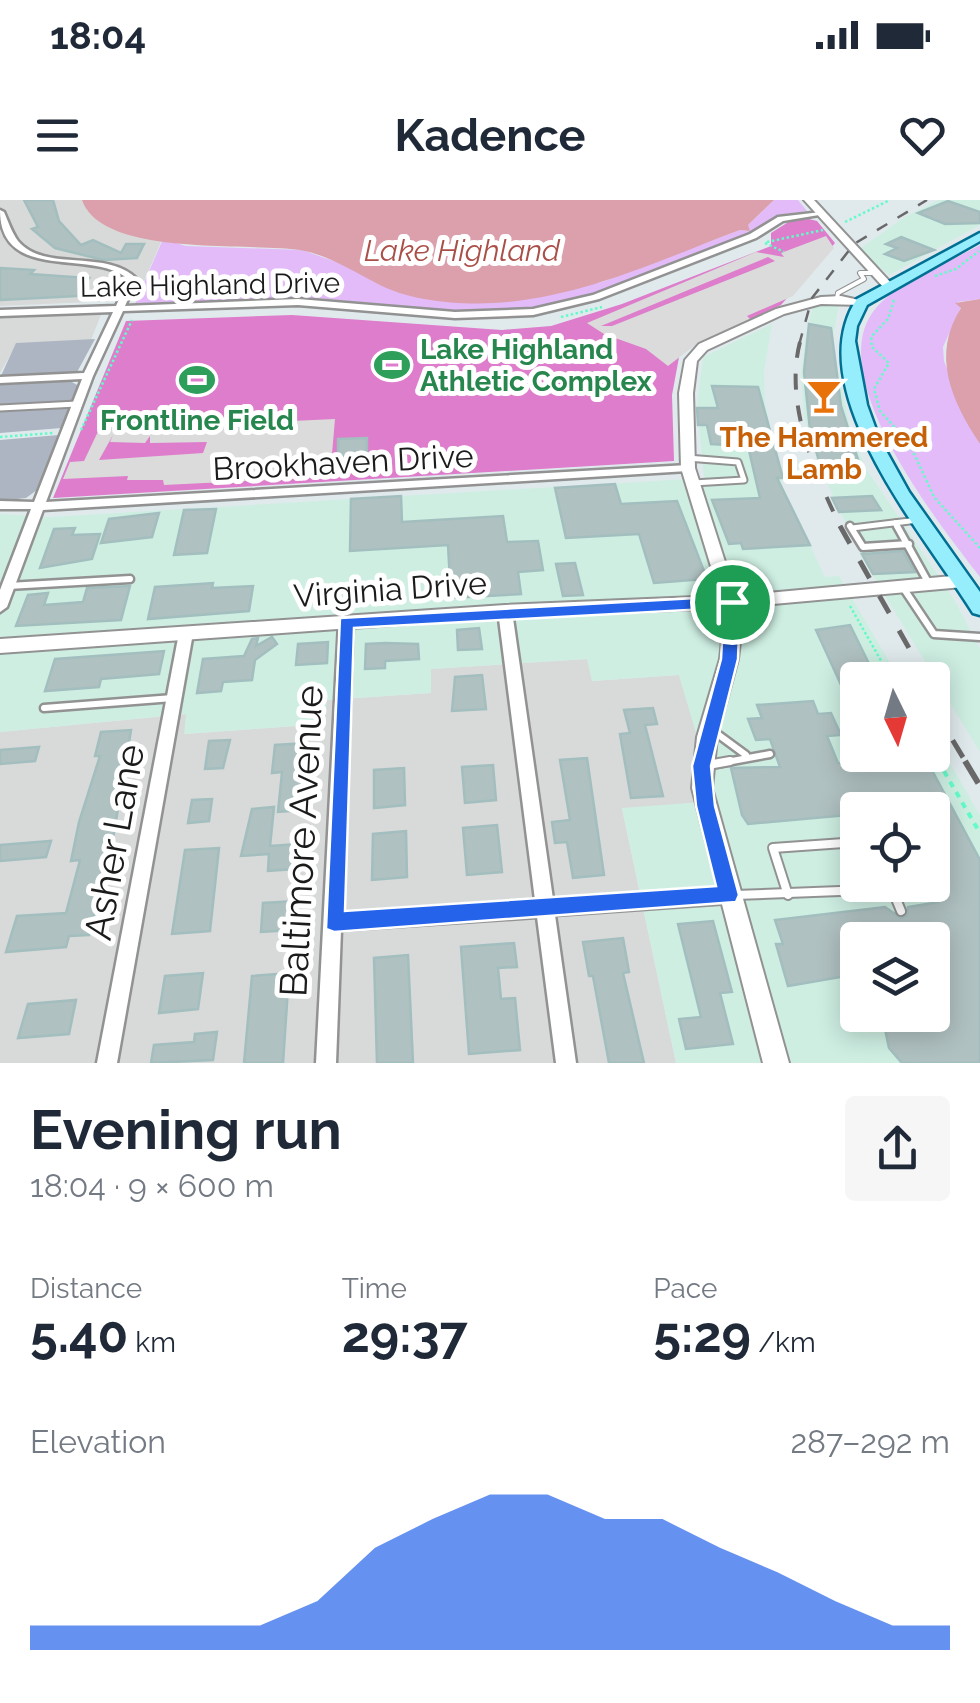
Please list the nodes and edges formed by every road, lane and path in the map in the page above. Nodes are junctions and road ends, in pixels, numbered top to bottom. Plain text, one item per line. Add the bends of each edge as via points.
1 (809, 200) edge
2 (890, 200) edge
3 (0, 212) edge
4 (821, 214) junction
5 (837, 226) dead end
6 (824, 230) dead end
7 (980, 236) edge
8 (770, 241) dead end
9 (764, 242) dead end
10 (16, 245) junction
11 (0, 246) edge
12 (980, 250) edge
13 (784, 252) dead end
14 (872, 273) junction
15 (927, 280) dead end
16 (894, 290) junction
17 (857, 296) junction
18 (118, 308) junction
19 (0, 313) edge
20 (88, 376) junction
21 (0, 380) edge
22 (77, 404) junction
23 (0, 408) edge
24 (66, 432) junction
25 (0, 437) edge
26 (689, 470) junction
27 (0, 505) edge
28 (38, 505) junction
29 (918, 520) junction
30 (895, 522) junction
31 (908, 544) junction
32 (980, 548) edge
33 (130, 579) dead end
34 (963, 580) junction
35 (929, 583) junction
36 (902, 585) junction
37 (8, 586) junction
38 (836, 590) junction
39 (732, 602) junction
40 (0, 607) edge
41 (980, 608) edge
42 (505, 612) junction
43 (346, 622) junction
44 (186, 633) junction
45 (980, 637) edge
46 (0, 646) edge
47 (882, 662) edge
48 (174, 698) junction
49 (44, 708) dead end
50 (709, 728) junction
51 (770, 754) dead end
52 (747, 756) junction
53 (702, 766) junction
54 (944, 772) edge
55 (980, 833) edge
56 (840, 843) edge
57 (840, 891) edge
58 (729, 895) junction
59 (788, 895) junction
60 (897, 902) edge
61 (545, 908) junction
62 (901, 911) dead end
63 (334, 922) junction
64 (107, 1063) edge
65 (326, 1063) edge
66 (566, 1063) edge
67 (776, 1063) edge

1 - 4 street
2 - 5 path
3 - 10 street
4 - 14 street
4 - 18 street, Lake Highland Drive via 781,219 596,297 533,312 455,315 322,302
6 - 8 path
7 - 16 main road
9 - 13 path
10 - 11 street
10 - 18 street via 56,262 128,272 133,280
12 - 15 path
14 - 16 street
14 - 17 lane via 860,273
16 - 17 main road
16 - 32 path via 888,320 870,337 889,363 874,388 880,411 909,443 934,497
17 - 26 street via 792,307 694,353 684,408
17 - 29 main road via 847,341 862,418 885,472
18 - 19 street, Lake Highland Drive
18 - 20 street
20 - 21 street
20 - 22 street
22 - 23 lane
22 - 24 street
24 - 25 path
24 - 28 street
26 - 26 lane via 742,482 740,464
26 - 28 street, Brookhaven Drive
26 - 39 street
27 - 28 street, Brookhaven Drive
28 - 37 street
29 - 30 lane
29 - 34 main road
30 - 31 lane
30 - 31 lane via 850,526 862,547
31 - 35 lane
33 - 37 lane
34 - 35 street, Virginia Drive
34 - 41 main road
35 - 36 street, Virginia Drive
36 - 38 street, Virginia Drive
36 - 45 lane via 934,634
37 - 40 street
38 - 39 street, Virginia Drive
38 - 47 path
39 - 42 street, Virginia Drive
39 - 50 street via 729,659
42 - 43 street, Virginia Drive
42 - 61 street
43 - 44 street, Virginia Drive
43 - 63 street, Baltimore Avenue
44 - 46 street, Virginia Drive
44 - 48 street, Asher Lane
48 - 49 lane
48 - 64 street, Asher Lane
50 - 52 lane
50 - 53 street
51 - 52 lane
52 - 53 lane
53 - 58 street via 705,806
54 - 55 path
56 - 59 lane via 773,848
57 - 59 lane
58 - 59 lane
58 - 61 street
58 - 67 street
60 - 62 lane
61 - 63 street
61 - 66 street
63 - 65 street, Baltimore Avenue

